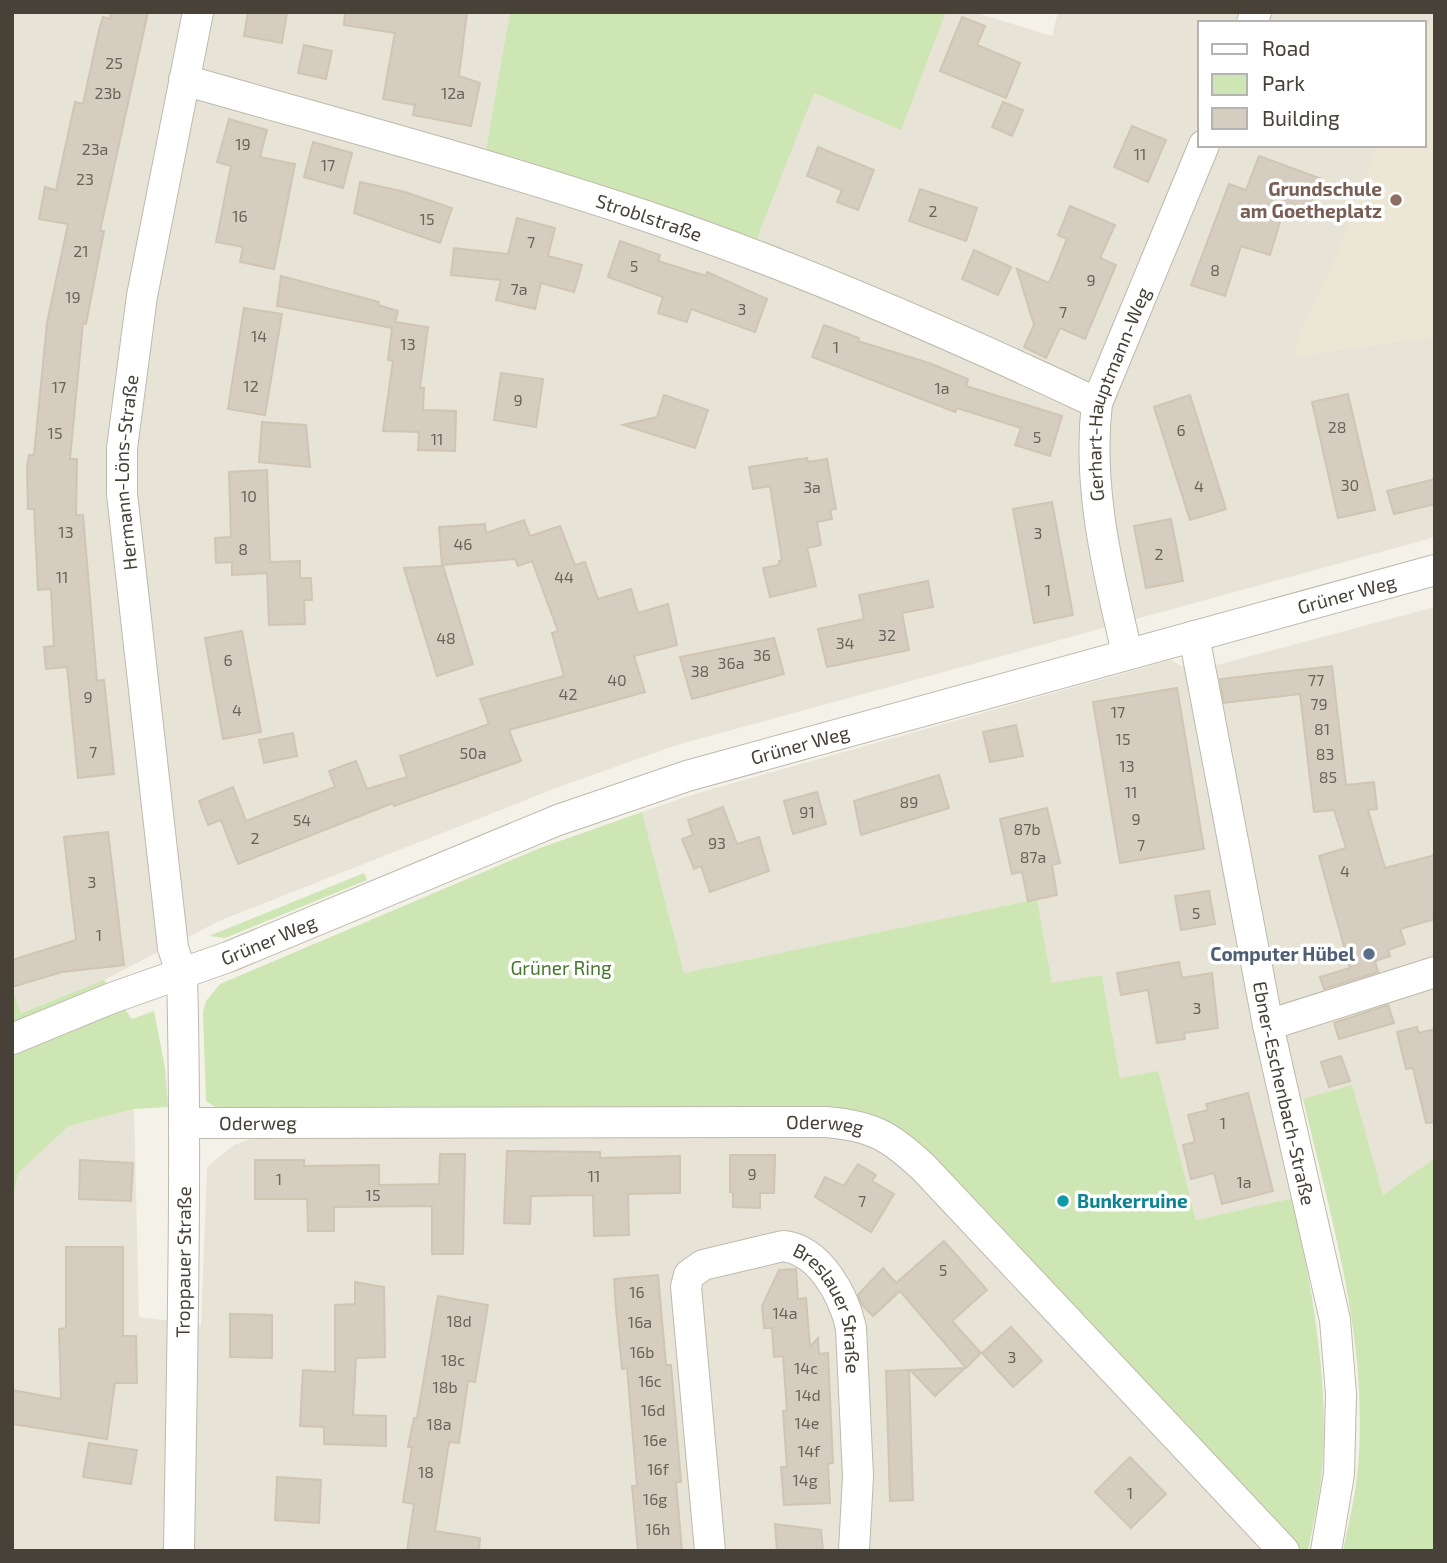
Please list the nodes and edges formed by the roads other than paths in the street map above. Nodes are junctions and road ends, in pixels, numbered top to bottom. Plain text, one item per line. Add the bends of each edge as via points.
1 (198, 12) edge
2 (184, 80) junction
3 (1203, 147) edge
4 (1097, 403) junction
5 (1435, 570) edge
6 (1194, 636) junction
7 (1127, 653) junction
8 (1435, 972) edge
9 (182, 975) junction
10 (1268, 1025) junction
11 (12, 1039) edge
12 (186, 1124) junction
13 (179, 1551) edge
14 (710, 1551) edge
15 (854, 1551) edge
16 (1284, 1551) edge
17 (1326, 1551) edge

1 - 2 street, Hermann-Löns-Straße
2 - 4 street, Stroblstraße via 649,217 925,326
2 - 9 street, Hermann-Löns-Straße via 142,296 122,448 122,494 173,948
3 - 4 street, Gerhart-Hauptmann-Weg
4 - 7 street, Gerhart-Hauptmann-Weg via 1095,477
5 - 6 street, Grüner Weg
6 - 7 street, Grüner Weg
6 - 10 street, Ebner-Eschenbach-Straße
7 - 9 street, Grüner Weg via 687,776 583,811
8 - 10 street
9 - 11 street, Grüner Weg
9 - 12 street, Troppauer Straße
10 - 17 street, Ebner-Eschenbach-Straße via 1335,1320 1341,1394 1339,1474
12 - 13 street, Troppauer Straße
12 - 16 street, Oderweg via 825,1122 882,1133 924,1168
14 - 15 street, Breslauer Straße via 686,1287 689,1275 703,1265 783,1246 796,1247 813,1260 847,1310 858,1476

